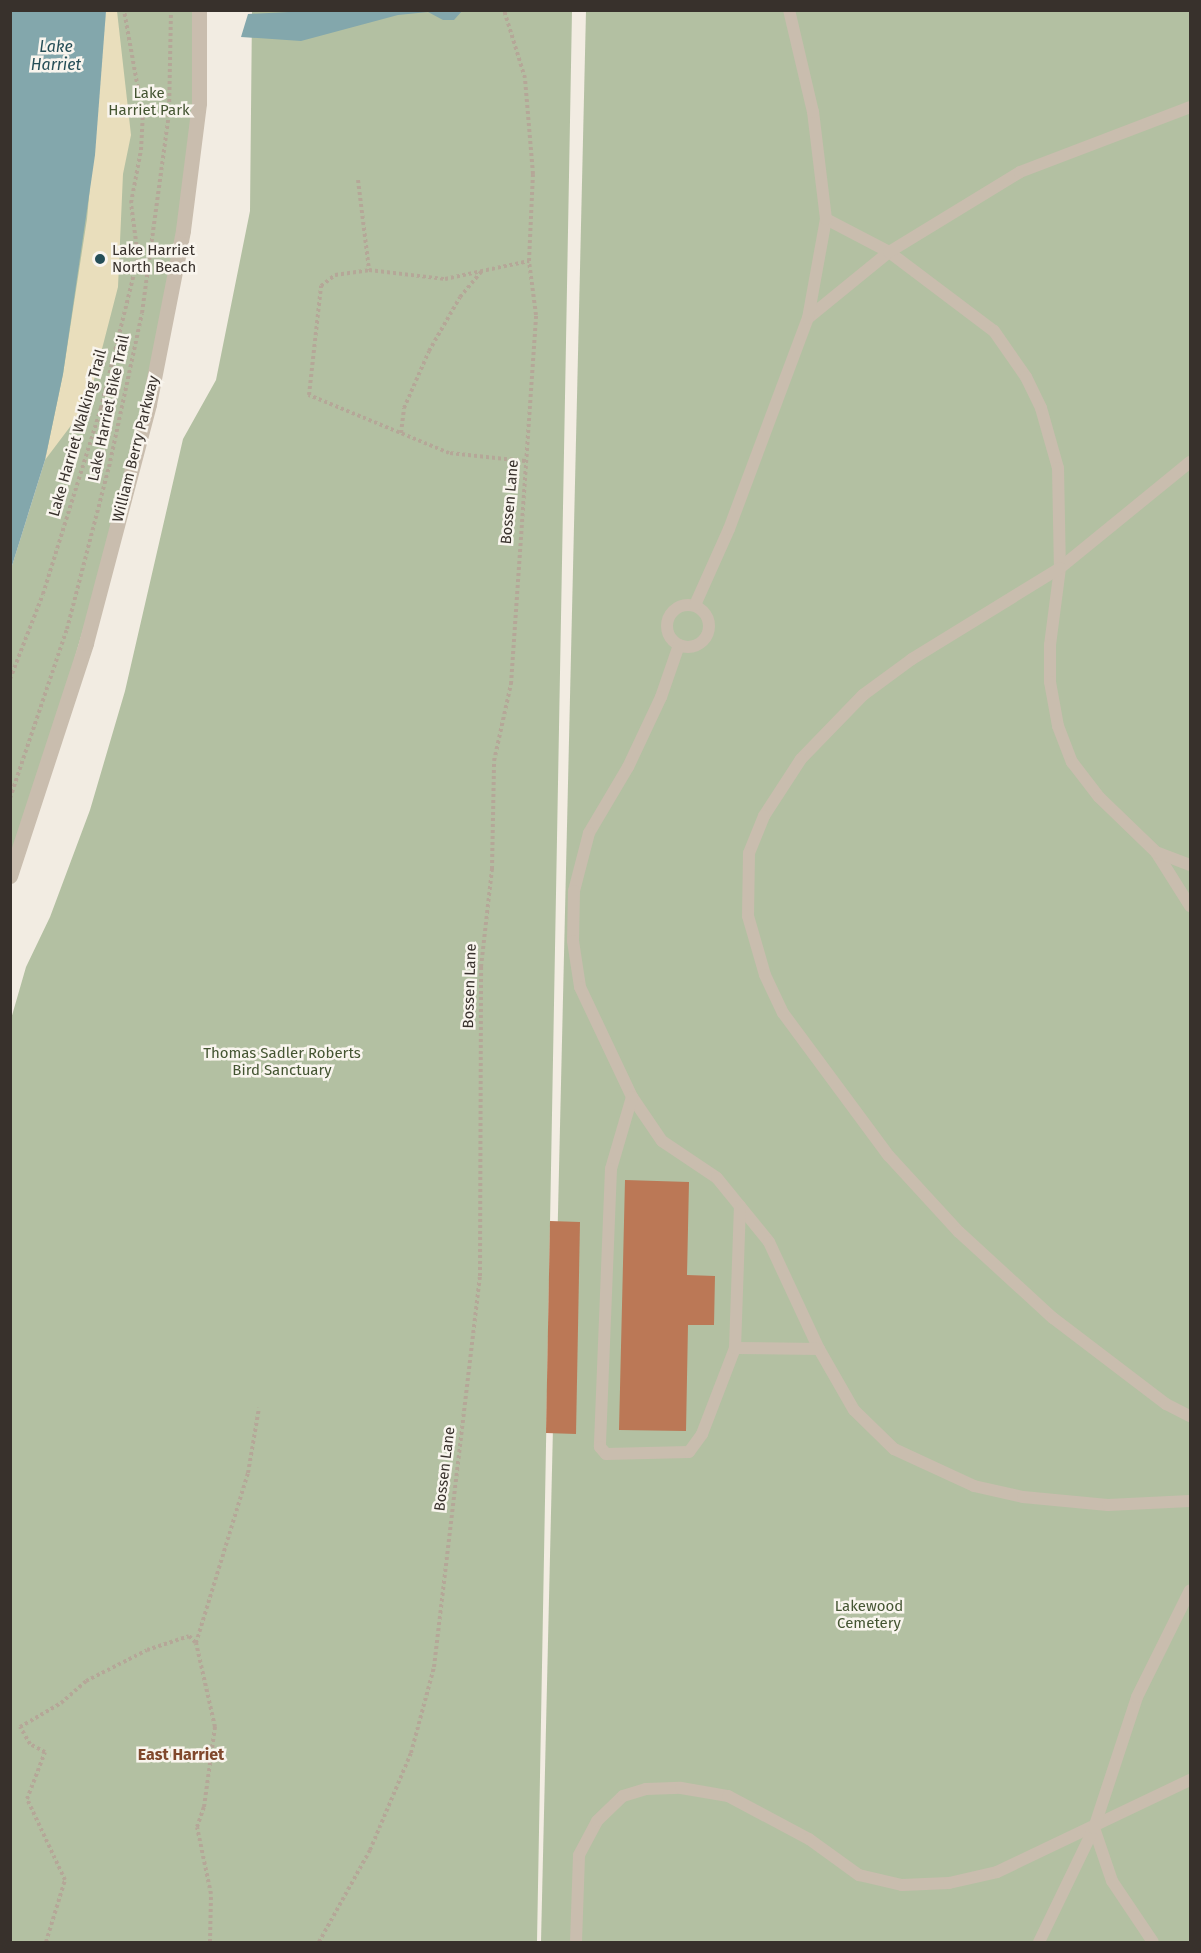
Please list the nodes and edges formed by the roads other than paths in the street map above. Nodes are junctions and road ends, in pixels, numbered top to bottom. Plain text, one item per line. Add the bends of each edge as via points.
1 (199, 10) edge
2 (789, 10) edge
3 (1191, 107) edge
4 (826, 219) junction
5 (889, 252) junction
6 (808, 318) junction
7 (1191, 462) edge
8 (1060, 568) junction
9 (695, 605) junction
10 (679, 645) junction
11 (1156, 852) junction
12 (1191, 866) edge
13 (10, 876) edge
14 (1191, 906) edge
15 (632, 1097) junction
16 (740, 1206) junction
17 (735, 1348) junction
18 (819, 1349) junction
19 (1191, 1416) edge
20 (1191, 1501) edge
21 (1191, 1590) edge
22 (1191, 1780) edge
23 (1094, 1828) junction
24 (576, 1942) edge
25 (1039, 1942) edge
26 (1153, 1942) edge

1 - 13 street, William Berry Parkway via 199,103 183,230 149,404 86,643
2 - 4 lane via 813,112
3 - 5 lane via 1020,172
4 - 5 lane
4 - 6 lane
5 - 6 lane
5 - 8 lane via 994,331 1026,377 1041,408 1058,468
6 - 9 lane via 729,529
7 - 8 lane
8 - 11 lane via 1050,645 1050,682 1058,726 1072,762 1092,788
8 - 19 lane via 912,659 863,695 801,759 764,816 749,853 748,916 765,975 783,1013 889,1156 959,1232 1053,1318 1166,1404
9 - 10 lane via 675,609 667,621 669,635
9 - 10 lane via 706,614 708,633 693,646
10 - 15 lane via 661,697 628,767 589,833 574,891 573,941 580,987
11 - 12 lane
11 - 14 lane
15 - 16 lane via 662,1141 717,1178
15 - 17 lane via 611,1169 600,1447 606,1455 689,1452 702,1434
16 - 17 lane
16 - 18 lane via 769,1242
17 - 18 lane
18 - 20 lane via 854,1410 894,1449 974,1486 1075,1503
21 - 23 lane via 1137,1697
22 - 23 lane
23 - 24 lane via 997,1872 949,1883 902,1885 859,1875 809,1839 728,1796 681,1788 646,1789 624,1796 597,1821 579,1855
23 - 25 lane
23 - 26 lane via 1112,1881

